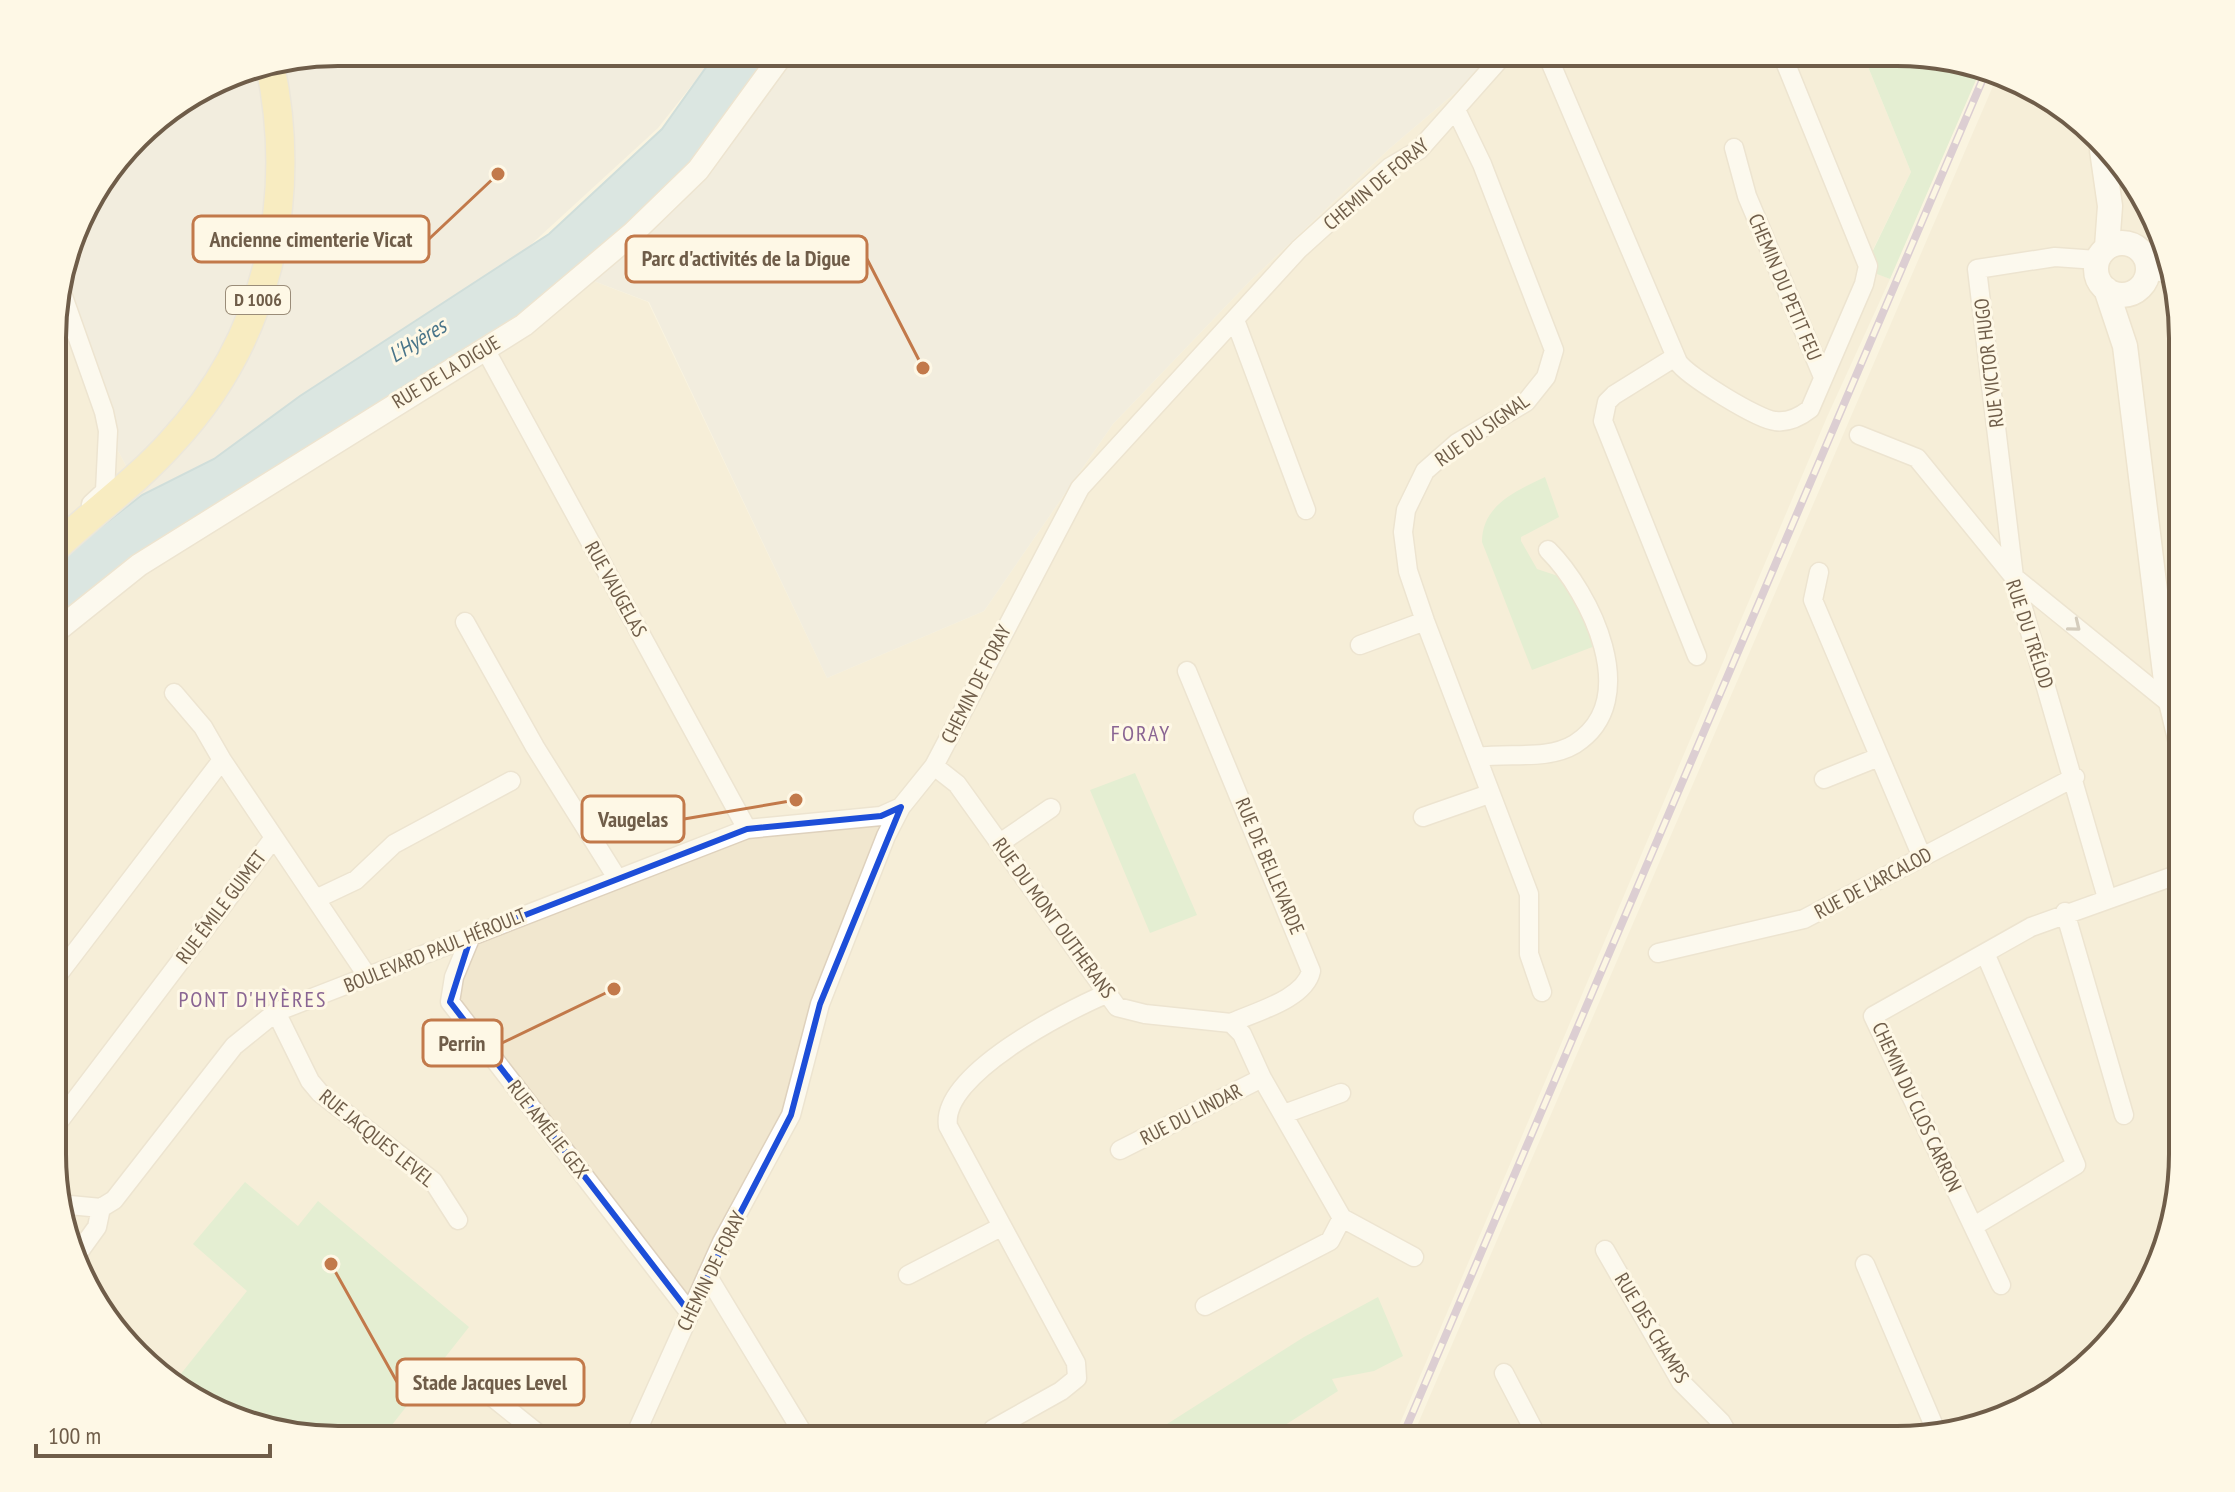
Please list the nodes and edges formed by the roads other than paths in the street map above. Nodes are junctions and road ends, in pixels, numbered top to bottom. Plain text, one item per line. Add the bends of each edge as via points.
1 (1494, 66) edge
2 (1552, 66) edge
3 (1787, 66) edge
4 (773, 67) edge
5 (271, 74) edge
6 (257, 79) edge
7 (1456, 110) junction
8 (1734, 148) dead end
9 (2104, 162) edge
10 (2109, 250) junction
11 (2158, 271) edge
12 (2106, 289) junction
13 (2133, 292) junction
14 (68, 309) edge
15 (1235, 320) junction
16 (2125, 346) junction
17 (485, 349) junction
18 (1675, 357) junction
19 (1823, 377) junction
20 (1859, 435) dead end
21 (113, 486) junction
22 (1306, 510) dead end
23 (66, 519) edge
24 (66, 538) edge
25 (1548, 550) dead end
26 (1819, 572) dead end
27 (2014, 577) junction
28 (1425, 621) junction
29 (465, 622) dead end
30 (66, 623) edge
31 (1360, 645) dead end
32 (1697, 656) dead end
33 (1187, 671) dead end
34 (2168, 684) edge
35 (174, 693) dead end
36 (2168, 702) edge
37 (1478, 757) junction
38 (1879, 757) junction
39 (222, 760) junction
40 (934, 766) junction
41 (2075, 777) junction
42 (1824, 779) dead end
43 (511, 781) dead end
44 (1489, 794) junction
45 (901, 807) junction
46 (1051, 808) dead end
47 (1423, 817) dead end
48 (747, 829) junction
49 (273, 839) junction
50 (1000, 843) junction
51 (1922, 857) junction
52 (617, 878) junction
53 (2168, 878) edge
54 (318, 898) junction
55 (2107, 898) junction
56 (2065, 912) junction
57 (471, 936) junction
58 (1658, 953) dead end
59 (1985, 953) junction
60 (66, 964) edge
61 (368, 977) junction
62 (1542, 992) dead end
63 (1106, 994) junction
64 (276, 1012) junction
65 (1231, 1023) junction
66 (1262, 1078) junction
67 (1341, 1093) dead end
68 (66, 1112) edge
69 (1284, 1114) junction
70 (2124, 1115) dead end
71 (1120, 1150) dead end
72 (71, 1205) edge
73 (101, 1208) junction
74 (1342, 1218) junction
75 (458, 1220) dead end
76 (1974, 1226) junction
77 (1001, 1227) junction
78 (82, 1247) edge
79 (1605, 1250) dead end
80 (1414, 1257) dead end
81 (1865, 1264) dead end
82 (707, 1275) junction
83 (908, 1275) dead end
84 (2001, 1285) dead end
85 (1205, 1306) dead end
86 (689, 1312) junction
87 (1504, 1373) dead end
88 (485, 1391) dead end
89 (1933, 1423) edge
90 (1531, 1425) edge
91 (1723, 1425) edge
92 (528, 1426) edge
93 (639, 1426) edge
94 (798, 1426) edge
95 (999, 1426) edge

1 - 7 street, CHEMIN DE FORAY
2 - 18 street, CHEMIN DU PETIT FEU
3 - 19 street via 1868,266
4 - 17 street, RUE DE LA DIGUE via 698,170 568,290
5 - 21 main road, D 1006 via 282,140 282,194 258,299 241,342 202,405 171,444
6 - 21 main road, D 1006 via 267,140 266,193 243,295 217,356
7 - 15 street, CHEMIN DE FORAY via 1419,150 1390,167 1299,249
7 - 28 street, RUE DU SIGNAL via 1554,350 1546,377 1526,402 1437,458 1414,488 1406,510 1404,549
8 - 19 street, CHEMIN DU PETIT FEU via 1747,196
9 - 10 main road
10 - 11 main road via 2141,251
10 - 12 main road via 2096,275
10 - 27 street, RUE VICTOR HUGO via 1977,269
11 - 13 main road
12 - 13 main road via 2114,294
12 - 16 main road
13 - 16 main road
14 - 21 street via 104,412
15 - 22 street
15 - 40 street, CHEMIN DE FORAY via 1080,488
16 - 34 main road
17 - 30 street, RUE DE LA DIGUE via 139,565
17 - 48 street, RUE VAUGELAS
18 - 19 street, CHEMIN DU PETIT FEU via 1685,373 1773,422 1810,409
18 - 32 street via 1614,395 1603,421
20 - 27 street, RUE DU TRÉLOD via 1917,458
21 - 23 main road, D 1006
21 - 24 main road, D 1006
25 - 37 street via 1567,570 1597,627 1608,695 1596,721 1575,744 1542,754
26 - 38 street via 1813,600
27 -> 36 street
27 - 41 street, RUE DU TRÉLOD
28 - 31 street
28 - 37 street, RUE DU SIGNAL
29 - 52 street
33 - 65 street, RUE DE BELLEVARDE via 1311,971 1299,991
35 - 39 street
37 - 44 street, RUE DU SIGNAL
38 - 42 street
38 - 51 street
39 - 49 street
39 - 60 street
40 - 45 street, CHEMIN DE FORAY
40 - 50 street, RUE DU MONT OUTHERANS via 957,784
41 - 51 street, RUE DE L'ARCALOD
41 - 55 street, RUE DU TRÉLOD
43 - 54 street via 394,844 356,880
44 - 47 street
44 - 62 street, RUE DU SIGNAL via 1529,894 1529,954
45 - 48 street, BOULEVARD PAUL HÉROULT via 881,816
45 - 82 street, CHEMIN DE FORAY via 820,1004 791,1115
46 - 50 street
48 - 52 street, BOULEVARD PAUL HÉROULT
49 - 54 street
49 - 68 street, RUE ÉMILE GUIMET
50 - 63 street, RUE DU MONT OUTHERANS
51 - 58 street, RUE DE L'ARCALOD via 1804,919
52 - 57 street, BOULEVARD PAUL HÉROULT
53 - 55 street, CHEMIN DU CLOS CARRON
54 - 61 street
55 - 56 street, CHEMIN DU CLOS CARRON
56 - 59 street, CHEMIN DU CLOS CARRON
56 - 70 street
57 - 61 street, BOULEVARD PAUL HÉROULT
57 - 86 street, RUE AMÉLIE GEX via 450,1002
59 - 76 street via 2076,1165
59 - 76 street, CHEMIN DU CLOS CARRON via 1873,1016
61 - 64 street, BOULEVARD PAUL HÉROULT
63 - 65 street, RUE DU MONT OUTHERANS via 1127,1010
63 - 77 street via 1062,1013 1009,1047 949,1106 948,1126
64 - 73 street, BOULEVARD PAUL HÉROULT via 234,1046 114,1200
64 - 75 street, RUE JACQUES LEVEL via 320,1093 433,1181
65 - 66 street via 1242,1034
66 - 69 street
66 - 71 street, RUE DU LINDAR
67 - 69 street
69 - 74 street
72 - 73 street
73 - 78 street, BOULEVARD PAUL HÉROULT via 97,1227
74 - 80 street
74 - 85 street via 1330,1241
76 - 84 street, CHEMIN DU CLOS CARRON
77 - 83 street
77 - 95 street via 1076,1363 1077,1378
79 - 91 street, RUE DES CHAMPS via 1681,1382
81 - 89 street
82 - 86 street, CHEMIN DE FORAY
82 - 94 street
86 - 93 street, CHEMIN DE FORAY
87 - 90 street
88 - 92 street

